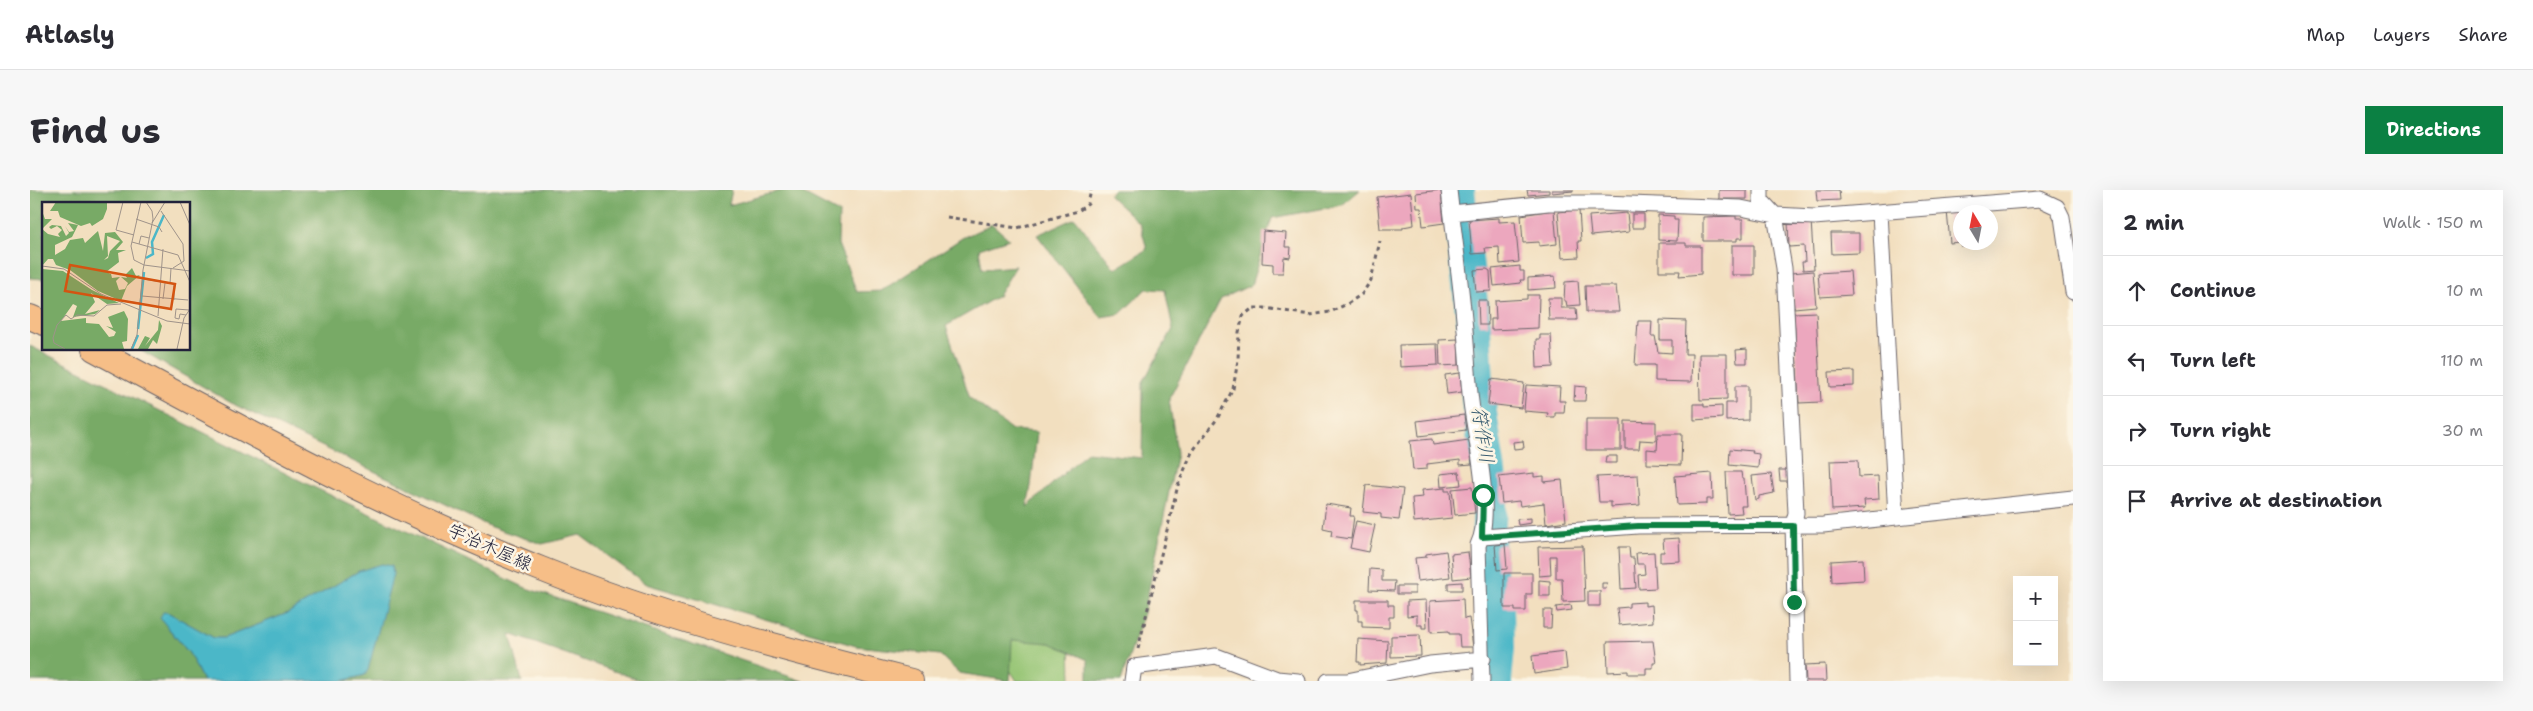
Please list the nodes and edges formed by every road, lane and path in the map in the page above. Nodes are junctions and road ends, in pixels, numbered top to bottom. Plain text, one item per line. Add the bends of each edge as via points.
1 (1091, 190) edge
2 (1449, 190) edge
3 (1760, 190) edge
4 (1962, 197) edge
5 (1880, 212) junction
6 (1452, 213) junction
7 (1775, 215) junction
8 (947, 217) dead end
9 (1380, 241) dead end
10 (2073, 292) edge
11 (30, 317) edge
12 (42, 322) edge
13 (96, 350) edge
14 (2073, 498) edge
15 (1896, 517) junction
16 (1793, 526) junction
17 (1483, 537) junction
18 (1483, 659) junction
19 (1133, 674) edge
20 (911, 681) edge
21 (1298, 681) edge
22 (1328, 681) edge
23 (1482, 681) edge
24 (1797, 681) edge

1 - 8 path via 1088,204 1078,210 1017,228
2 - 6 street
3 - 7 street via 1761,200
4 - 5 street
4 - 10 street via 2040,199 2058,207
5 - 7 street via 1814,218
5 - 15 street
6 - 7 street via 1548,203 1602,203 1740,208
6 - 17 street via 1470,401 1482,475
7 - 16 street via 1784,268 1796,513
9 - 19 path via 1371,280 1362,294 1347,304 1330,312 1310,315 1253,308 1243,316 1233,389 1217,419 1192,452 1178,485
11 - 12 main road
13 - 20 main road, 宇治木屋線 via 354,487 540,570 626,601 722,630
14 - 15 street
15 - 16 street
16 - 17 street via 1638,526
16 - 24 street
17 - 18 street via 1478,545 1478,605
18 - 22 street via 1430,664 1347,681
18 - 23 street
19 - 21 street via 1216,656 1277,679

